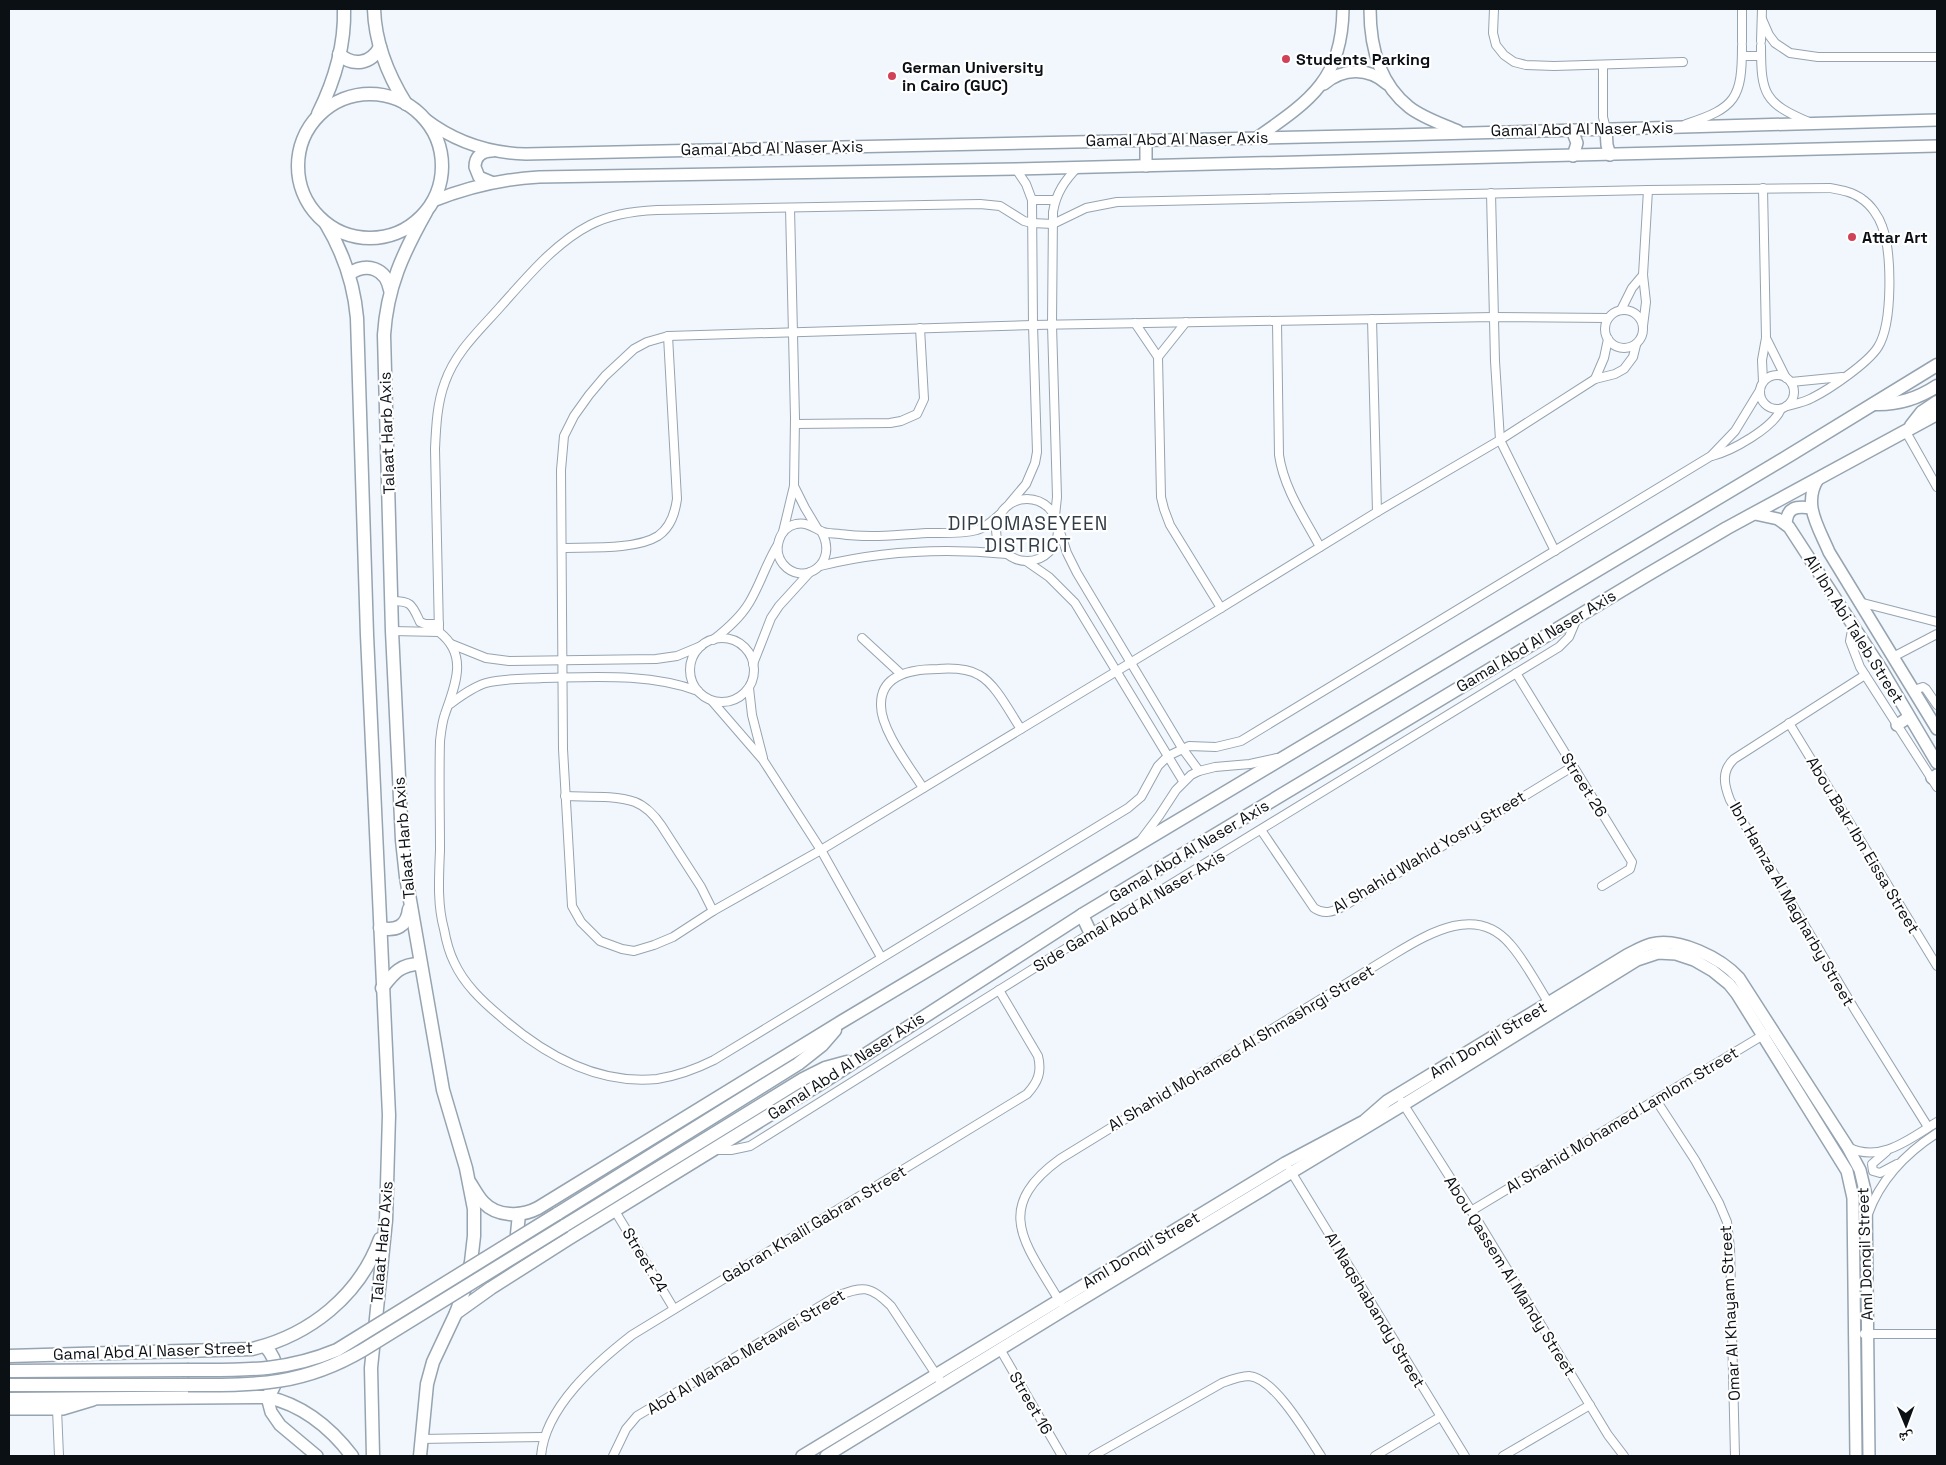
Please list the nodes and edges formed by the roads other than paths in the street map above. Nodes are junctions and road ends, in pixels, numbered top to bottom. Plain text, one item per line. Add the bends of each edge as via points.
1 (344, 9) edge
2 (374, 9) edge
3 (1343, 9) edge
4 (1370, 9) edge
5 (1494, 9) edge
6 (1742, 9) edge
7 (1762, 9) edge
8 (1762, 19) junction
9 (380, 47) junction
10 (339, 54) junction
11 (1742, 56) junction
12 (1761, 56) junction
13 (1937, 57) edge
14 (1683, 62) dead end
15 (1602, 65) junction
16 (1321, 86) junction
17 (1392, 88) junction
18 (406, 104) junction
19 (316, 118) junction
20 (425, 119) junction
21 (1937, 120) edge
22 (1814, 124) junction
23 (1677, 127) junction
24 (1606, 129) junction
25 (1572, 130) junction
26 (1462, 132) junction
27 (1258, 138) junction
28 (1146, 140) junction
29 (1937, 146) edge
30 (494, 151) junction
31 (1610, 155) junction
32 (1573, 156) junction
33 (1146, 166) junction
34 (1078, 167) junction
35 (1016, 169) junction
36 (494, 182) junction
37 (1763, 188) junction
38 (1648, 190) junction
39 (1491, 193) junction
40 (1032, 200) junction
41 (1055, 200) junction
42 (433, 201) junction
43 (790, 208) junction
44 (426, 212) junction
45 (1032, 223) junction
46 (326, 224) junction
47 (1053, 224) junction
48 (349, 274) junction
49 (1643, 275) junction
50 (390, 290) junction
51 (1621, 310) junction
52 (1494, 317) junction
53 (1608, 318) junction
54 (1372, 319) junction
55 (1186, 322) junction
56 (1276, 322) junction
57 (1135, 323) junction
58 (1033, 325) junction
59 (1052, 325) junction
60 (1644, 326) junction
61 (920, 328) junction
62 (792, 331) junction
63 (668, 336) junction
64 (1766, 338) junction
65 (1608, 339) junction
66 (1636, 345) junction
67 (1158, 357) junction
68 (1937, 365) edge
69 (1844, 377) junction
70 (1595, 379) junction
71 (1788, 380) junction
72 (1762, 386) junction
73 (1937, 386) edge
74 (1937, 402) edge
75 (1874, 404) junction
76 (1784, 408) junction
77 (1937, 414) edge
78 (1937, 419) edge
79 (794, 424) junction
80 (1911, 428) junction
81 (1500, 440) junction
82 (1710, 456) junction
83 (1818, 479) junction
84 (794, 486) junction
85 (1937, 487) edge
86 (1010, 503) junction
87 (1810, 508) junction
88 (1376, 512) junction
89 (1755, 514) junction
90 (999, 515) junction
91 (1055, 516) junction
92 (1786, 524) junction
93 (1058, 526) junction
94 (819, 530) junction
95 (782, 534) junction
96 (777, 546) junction
97 (1320, 547) junction
98 (562, 548) junction
99 (1555, 551) junction
100 (1007, 554) junction
101 (1026, 561) junction
102 (820, 566) junction
103 (810, 572) junction
104 (392, 601) junction
105 (1860, 602) junction
106 (1221, 608) junction
107 (1578, 615) junction
108 (1937, 622) edge
109 (1853, 625) junction
110 (439, 628) junction
111 (392, 631) junction
112 (1937, 634) edge
113 (862, 638) dead end
114 (712, 640) junction
115 (451, 644) junction
116 (701, 646) junction
117 (1893, 657) junction
118 (562, 660) junction
119 (1131, 662) junction
120 (753, 664) junction
121 (1117, 671) junction
122 (1516, 673) junction
123 (901, 674) junction
124 (1865, 675) junction
125 (562, 678) junction
126 (749, 688) junction
127 (1914, 690) junction
128 (698, 691) junction
129 (712, 701) junction
130 (450, 704) junction
131 (1937, 705) edge
132 (1909, 717) junction
133 (1789, 724) junction
134 (1897, 725) junction
135 (1021, 729) junction
136 (1937, 729) edge
137 (1182, 748) junction
138 (1289, 755) junction
139 (1168, 756) junction
140 (764, 760) junction
141 (1937, 763) edge
142 (1572, 767) junction
143 (1199, 771) junction
144 (1936, 780) edge
145 (1183, 781) junction
146 (923, 788) junction
147 (565, 796) junction
148 (1261, 830) junction
149 (1136, 846) junction
150 (821, 850) junction
151 (1602, 886) dead end
152 (410, 906) junction
153 (713, 911) junction
154 (1082, 915) junction
155 (380, 928) junction
156 (1092, 934) junction
157 (881, 957) junction
158 (420, 964) junction
159 (1937, 966) edge
160 (382, 988) junction
161 (999, 990) junction
162 (1551, 1007) junction
163 (840, 1022) junction
164 (1767, 1033) junction
165 (854, 1061) junction
166 (1400, 1100) junction
167 (1656, 1100) junction
168 (1937, 1122) edge
169 (1928, 1127) junction
170 (1937, 1134) edge
171 (1847, 1146) junction
172 (713, 1150) junction
173 (1887, 1150) junction
174 (1898, 1163) junction
175 (1288, 1168) junction
176 (470, 1183) junction
177 (615, 1211) junction
178 (1471, 1211) junction
179 (518, 1214) junction
180 (386, 1220) junction
181 (1866, 1220) junction
182 (537, 1259) junction
183 (1061, 1305) junction
184 (674, 1309) junction
185 (456, 1313) junction
186 (1855, 1334) junction
187 (1867, 1334) junction
188 (1937, 1334) edge
189 (265, 1346) junction
190 (1000, 1349) junction
191 (9, 1356) edge
192 (9, 1371) edge
193 (936, 1374) junction
194 (9, 1385) edge
195 (943, 1385) junction
196 (267, 1397) junction
197 (9, 1399) edge
198 (96, 1399) junction
199 (1590, 1405) junction
200 (9, 1409) edge
201 (57, 1409) junction
202 (1440, 1417) junction
203 (544, 1437) junction
204 (420, 1439) junction
205 (59, 1456) edge
206 (317, 1456) edge
207 (352, 1456) edge
208 (373, 1456) edge
209 (420, 1456) edge
210 (541, 1456) edge
211 (613, 1456) edge
212 (802, 1456) edge
213 (826, 1456) edge
214 (1062, 1456) edge
215 (1093, 1456) edge
216 (1321, 1456) edge
217 (1376, 1456) edge
218 (1465, 1456) edge
219 (1503, 1456) edge
220 (1624, 1456) edge
221 (1735, 1456) edge
222 (1856, 1456) edge
223 (1869, 1456) edge

1 - 10 main road
2 - 9 main road
3 - 16 main road via 1340,42
4 - 17 main road via 1375,56
5 - 15 street via 1496,45 1514,62 1538,66
6 - 11 street
7 - 8 street
8 - 12 street
8 - 13 street via 1775,43 1790,53 1818,57
9 - 10 main road via 362,62 352,62
9 - 18 main road via 392,80
10 - 19 main road via 330,87
11 - 12 street
11 - 23 street via 1741,82 1733,100 1716,113
12 - 22 street via 1764,87 1770,99 1780,108
14 - 15 street
15 - 24 street
16 - 17 main road via 1343,73 1357,71 1370,74
16 - 27 main road via 1296,110
17 - 26 main road via 1410,107
18 - 19 main road via 384,96 359,95 335,103
18 - 20 main road
19 - 46 main road via 301,145 298,174 304,197
20 - 30 main road, Gamal Abd Al Naser Axis via 460,140
20 - 42 main road via 437,140 442,164 439,188
21 - 22 main road, Gamal Abd Al Naser Axis
22 - 23 main road, Gamal Abd Al Naser Axis
23 - 24 main road, Gamal Abd Al Naser Axis
24 - 25 main road, Gamal Abd Al Naser Axis
24 - 31 main road
25 - 26 main road, Gamal Abd Al Naser Axis
25 - 32 main road via 1577,142
26 - 27 main road, Gamal Abd Al Naser Axis
27 - 28 main road, Gamal Abd Al Naser Axis
28 - 30 main road, Gamal Abd Al Naser Axis via 526,154
28 - 33 main road
29 - 31 main road, Gamal Abd Al Naser Axis
30 - 36 main road via 482,154 476,159 475,166 479,177
31 - 32 main road, Gamal Abd Al Naser Axis
32 - 33 main road, Gamal Abd Al Naser Axis
33 - 34 main road, Gamal Abd Al Naser Axis
34 - 35 main road, Gamal Abd Al Naser Axis
34 - 41 street
35 - 36 main road, Gamal Abd Al Naser Axis via 549,177
35 - 40 street
36 - 42 main road, Gamal Abd Al Naser Axis
37 - 38 street
37 - 64 street
37 - 69 street via 1830,188 1848,192 1862,198 1883,227 1889,281 1886,328 1878,347 1867,360
38 - 39 street
38 - 49 street
39 - 47 street via 1117,202 1086,208
39 - 52 street
40 - 41 street
40 - 45 street
41 - 47 street
42 - 44 main road
43 - 45 street via 980,204 1000,206
43 - 62 street
43 - 110 street via 644,211 592,224 550,256 472,337 445,382 436,424
44 - 46 main road via 406,229 381,238 346,235
44 - 50 main road, Talaat Harb Axis via 400,260
45 - 47 street
45 - 58 street
46 - 48 main road, Talaat Harb Axis
47 - 59 street
48 - 50 main road via 357,269 375,268 383,273
48 - 155 main road, Talaat Harb Axis via 357,318
49 - 51 street
49 - 60 street
50 - 104 main road, Talaat Harb Axis via 384,335
51 - 53 street
51 - 60 street via 1636,313
52 - 53 street
52 - 54 street
52 - 81 street
53 - 65 street via 1605,325
54 - 56 street
54 - 88 street
55 - 56 street
55 - 57 street
55 - 67 street
56 - 97 street via 1281,467 1289,490
57 - 59 street
57 - 67 street
58 - 59 street
58 - 61 street
58 - 86 street via 1037,452 1026,484
59 - 91 street
60 - 66 street
61 - 62 street
61 - 79 street via 924,400 917,414 890,423
62 - 63 street
62 - 79 street
63 - 98 street via 647,342 626,355 589,395 568,426 561,470
63 - 98 street via 677,499 671,521 658,536 640,543
64 - 71 street
64 - 72 street
65 - 66 street via 1620,348
65 - 70 street
66 - 70 street via 1633,357 1624,369
67 - 106 street via 1161,497 1164,509 1170,525
68 - 75 main road, Gamal Abd Al Naser Axis
69 - 71 street
69 - 76 street via 1810,399
70 - 81 street
71 - 72 street via 1774,376
71 - 76 street via 1794,395
72 - 76 street via 1763,402 1774,409
72 - 82 street via 1735,431
73 - 75 main road via 1902,402
74 - 80 main road via 1922,412
75 - 138 main road, Gamal Abd Al Naser Axis
76 - 82 street via 1767,426 1730,451
77 - 80 main road, Gamal Abd Al Naser Axis
78 - 80 street
79 - 84 street
80 - 83 main road, Gamal Abd Al Naser Axis
80 - 85 street
81 - 88 street
81 - 99 street
82 - 99 street
83 - 87 main road
83 - 89 main road, Gamal Abd Al Naser Axis
84 - 94 street
84 - 95 street
86 - 90 street
86 - 91 street via 1030,498 1041,501
87 - 92 main road via 1793,508 1786,517
87 - 105 main road, Ali Ibn Abi Taleb Street via 1829,552
88 - 97 street
89 - 92 main road
89 - 107 main road, Gamal Abd Al Naser Axis
90 - 94 street via 984,527 964,532 861,536
90 - 100 street via 996,536
91 - 93 street
92 - 109 main road, Ali Ibn Abi Taleb Street
93 - 101 street via 1054,547 1042,557
93 - 119 street via 1070,562
94 - 95 street via 803,523 788,528
94 - 102 street via 826,540 827,549
95 - 96 street
96 - 103 street via 786,568
96 - 114 street via 748,604 729,627
97 - 106 street
98 - 118 street
99 - 137 street via 1241,741 1216,748
100 - 101 street
100 - 102 street via 963,551 886,554
101 - 121 street via 1050,576 1068,594
102 - 103 street
103 - 120 street via 771,618
104 - 110 street via 410,604 420,622
104 - 111 main road, Talaat Harb Axis
105 - 108 street
105 - 117 main road, Ali Ibn Abi Taleb Street
106 - 119 street
107 - 122 street, Side Gamal Abd Al Naser Axis via 1565,643
107 - 154 main road, Gamal Abd Al Naser Axis
109 - 124 street via 1850,635 1852,648
109 - 132 main road, Ali Ibn Abi Taleb Street
110 - 111 street
110 - 115 street
111 - 152 main road, Talaat Harb Axis via 402,840
112 - 117 street
113 - 123 street
114 - 116 street
114 - 120 street via 721,638 738,643
115 - 118 street via 498,660
115 - 130 street via 457,673
116 - 118 street via 668,658
116 - 128 street via 691,663 690,673
117 - 127 main road, Ali Ibn Abi Taleb Street
118 - 125 street
119 - 121 street
119 - 137 street
120 - 126 street
121 - 135 street
121 - 139 street
122 - 142 street, Street 26
122 - 148 street, Side Gamal Abd Al Naser Axis
123 - 135 street via 920,669 950,668 979,674 994,688
123 - 146 street via 892,678 885,687 880,705 892,736
124 - 133 street, Ibn Hamza Al Magharby Street
124 - 134 street
125 - 128 street via 640,679
125 - 130 street via 486,683
125 - 147 street
126 - 129 street via 726,702
126 - 140 street via 752,716
127 - 131 street via 1923,687
127 - 136 main road, Ali Ibn Abi Taleb Street
128 - 129 street
129 - 140 street
130 - 157 street via 444,719 440,756 440,906 449,948 454,962 481,1000 515,1030 557,1058 587,1070 636,1079 656,1079 696,1069
132 - 134 main road
132 - 141 main road, Ali Ibn Abi Taleb Street
133 - 159 street, Abou Bakr Ibn Eissa Street
133 - 169 street, Ibn Hamza Al Magharby Street via 1730,763 1725,775 1730,800
134 - 144 street
135 - 146 street
137 - 139 street
137 - 143 street
138 - 143 street
138 - 149 main road, Gamal Abd Al Naser Axis
139 - 145 street
139 - 157 street via 1158,766 1141,797 1128,808
140 - 150 street
142 - 148 street, Al Shahid Wahid Yosry Street via 1330,912 1319,912 1314,908
142 - 151 street, Street 26 via 1632,862 1630,869
143 - 145 street
145 - 149 street
146 - 150 street
147 - 153 street via 635,802 644,808 661,825
147 - 153 street via 572,906 581,922 600,941 634,951 673,937
148 - 156 street, Side Gamal Abd Al Naser Axis
149 - 163 main road, Gamal Abd Al Naser Axis
150 - 153 street
150 - 157 street
152 - 155 main road via 402,926 391,930
152 - 158 main road, Talaat Harb Axis
154 - 156 main road
154 - 165 main road, Gamal Abd Al Naser Axis
155 - 160 main road, Talaat Harb Axis
156 - 161 street, Side Gamal Abd Al Naser Axis
158 - 160 main road via 405,965 396,970
158 - 176 main road, Talaat Harb Axis via 443,1090
160 - 180 main road, Talaat Harb Axis via 389,1115
161 - 172 street, Side Gamal Abd Al Naser Axis via 750,1146
161 - 184 street, Gabran Khalil Gabran Street via 1038,1056 1040,1072 1034,1086
162 - 164 main road, Aml Donqil Street via 1640,948 1668,942 1702,953 1730,969 1744,985
162 - 166 main road, Aml Donqil Street
162 - 183 street, Al Shahid Mohamed Al Shmashrgi Street via 1511,945 1485,926 1467,924 1447,928 1396,953 1060,1159 1033,1182 1021,1206 1020,1225 1024,1239
163 - 179 main road, Gamal Abd Al Naser Axis via 538,1208
163 - 192 main road, bridge via 822,1046 802,1061 338,1350 301,1363 264,1370
164 - 167 street, Al Shahid Mohamed Lamlom Street
164 - 171 main road, Aml Donqil Street
164 - 186 main road, Aml Donqil Street via 1850,1180 1854,1198
165 - 172 main road, Gamal Abd Al Naser Axis
165 - 194 main road, bridge via 814,1072 335,1365 274,1383
166 - 175 main road, Aml Donqil Street
166 - 178 street, Abou Qassem Al Mahdy Street
167 - 178 street, Al Shahid Mohamed Lamlom Street
167 - 221 street, Omar Al Khayam Street via 1695,1160 1727,1222
168 - 169 street
169 - 173 street
170 - 174 street
171 - 173 street via 1864,1152
171 - 181 main road, Aml Donqil Street via 1864,1183
172 - 177 main road, Gamal Abd Al Naser Axis
173 - 174 street via 1872,1164 1873,1171 1880,1173
174 - 181 street via 1878,1192
175 - 183 main road, Aml Donqil Street
175 - 202 street, Al Naqshabandy Street
176 - 179 main road via 489,1207
176 - 185 main road, Talaat Harb Axis via 474,1209 473,1244 465,1288
177 - 182 main road, Gamal Abd Al Naser Axis
177 - 184 street, Street 24
178 - 199 street, Abou Qassem Al Mahdy Street
179 - 182 main road via 518,1240
180 - 189 main road, Gamal Abd Al Naser Street via 371,1259 347,1294 316,1322
180 - 208 main road, Talaat Harb Axis via 372,1361
181 - 187 main road, Aml Donqil Street
182 - 185 main road, Gamal Abd Al Naser Axis
183 - 190 main road, Aml Donqil Street
183 - 193 main road, Aml Donqil Street
184 - 203 street, Gabran Khalil Gabran Street via 632,1335 590,1373 564,1401
185 - 204 main road, Talaat Harb Axis via 433,1362
186 - 187 street
186 - 222 main road, Aml Donqil Street
187 - 188 street
187 - 223 main road, Aml Donqil Street
189 - 191 main road, Gamal Abd Al Naser Street
189 - 196 main road via 277,1369 276,1382
190 - 195 main road, Aml Donqil Street
190 - 214 street, Street 16
193 - 195 street, Abd Al Wahab Metawei Street
193 - 211 street, Abd Al Wahab Metawei Street via 883,1297 856,1288 837,1296 637,1416 626,1429
193 - 212 main road, Aml Donqil Street
195 - 213 main road, Aml Donqil Street
196 - 198 main road
196 - 206 main road via 271,1412 280,1425
196 - 207 main road via 305,1411 325,1426
197 - 198 main road
198 - 201 main road
199 - 219 street
199 - 220 street, Abou Qassem Al Mahdy Street
200 - 201 main road
201 - 205 street
202 - 217 street
202 - 218 street, Al Naqshabandy Street
203 - 204 street
203 - 210 street, Gabran Khalil Gabran Street
204 - 209 main road, Talaat Harb Axis
215 - 216 street via 1222,1383 1249,1376 1264,1382 1276,1393

